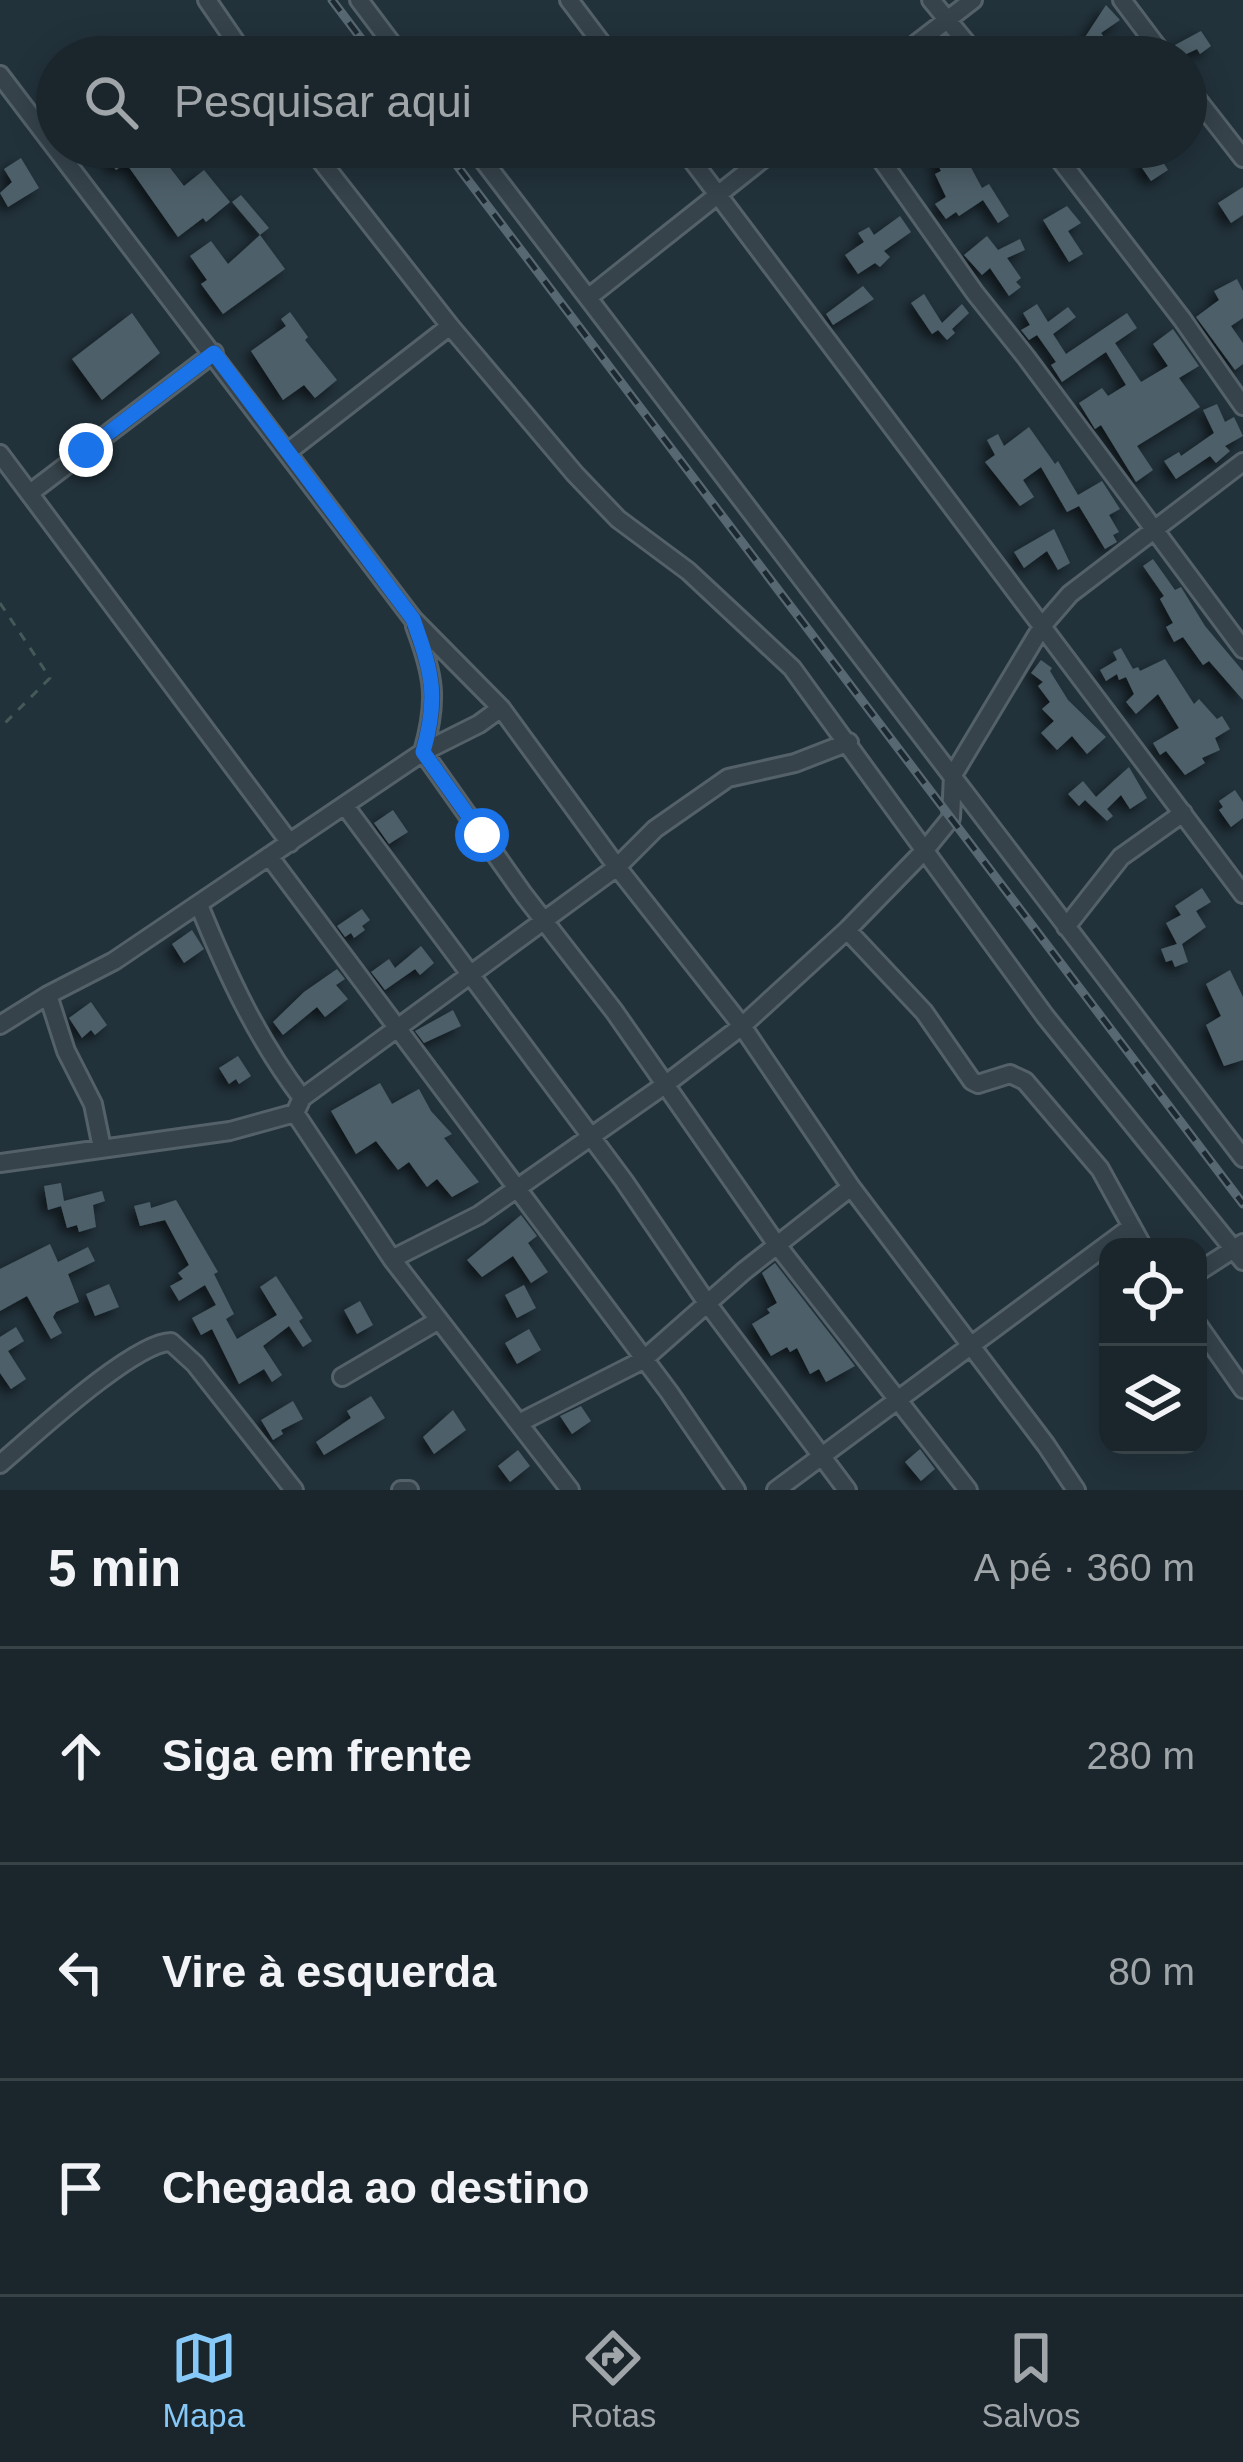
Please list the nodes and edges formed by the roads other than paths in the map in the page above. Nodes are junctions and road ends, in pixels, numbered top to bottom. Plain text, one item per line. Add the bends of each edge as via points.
1 (207, 0) edge
2 (359, 0) edge
3 (569, 0) edge
4 (931, 0) edge
5 (974, 0) edge
6 (1122, 0) edge
7 (946, 20) junction
8 (232, 36) edge
9 (386, 36) edge
10 (596, 36) edge
11 (926, 36) edge
12 (959, 36) edge
13 (1149, 36) edge
14 (0, 75) edge
15 (1207, 112) edge
16 (36, 122) edge
17 (1243, 158) edge
18 (72, 168) edge
19 (326, 168) edge
20 (489, 168) edge
21 (699, 168) edge
22 (751, 168) edge
23 (887, 168) edge
24 (1066, 168) edge
25 (719, 193) junction
26 (589, 297) junction
27 (450, 326) junction
28 (214, 353) junction
29 (1243, 406) edge
30 (289, 451) junction
31 (0, 454) edge
32 (1243, 462) edge
33 (30, 493) junction
34 (1153, 530) junction
35 (413, 619) junction
36 (1043, 626) junction
37 (1243, 650) edge
38 (501, 708) junction
39 (849, 742) junction
40 (423, 752) junction
41 (953, 776) junction
42 (345, 806) junction
43 (1183, 813) junction
44 (290, 843) junction
45 (925, 850) junction
46 (268, 856) junction
47 (617, 867) junction
48 (1243, 894) edge
49 (199, 905) junction
50 (544, 919) junction
51 (1066, 928) junction
52 (847, 930) junction
53 (470, 971) junction
54 (48, 994) junction
55 (0, 1025) edge
56 (742, 1026) junction
57 (395, 1027) junction
58 (666, 1084) junction
59 (298, 1106) junction
60 (592, 1138) junction
61 (102, 1148) junction
62 (1243, 1158) edge
63 (0, 1163) edge
64 (516, 1186) junction
65 (851, 1187) junction
66 (1131, 1227) junction
67 (1138, 1238) edge
68 (776, 1245) junction
69 (1240, 1250) edge
70 (392, 1259) junction
71 (1207, 1266) edge
72 (707, 1303) junction
73 (439, 1320) junction
74 (1207, 1337) edge
75 (968, 1346) junction
76 (643, 1360) junction
77 (342, 1377) dead end
78 (1243, 1388) edge
79 (898, 1399) junction
80 (519, 1423) junction
81 (819, 1457) junction
82 (0, 1464) edge
83 (294, 1490) edge
84 (570, 1490) edge
85 (736, 1490) edge
86 (776, 1490) edge
87 (847, 1490) edge
88 (968, 1490) edge
89 (1076, 1490) edge

1 - 8 street
2 - 9 street
3 - 10 street
4 - 7 street
5 - 7 street
6 - 13 street
7 - 11 street
7 - 12 street
14 - 16 street
15 - 17 street
18 - 28 street
19 - 27 street
20 - 26 street
21 - 25 street
22 - 25 street
23 - 34 street
24 - 29 street
25 - 26 street
25 - 36 street
26 - 41 street
27 - 30 street
27 - 39 street via 574,474 792,668
28 - 30 street
28 - 33 street
30 - 35 street
31 - 33 street
32 - 34 street
33 - 44 street
34 - 36 street via 1070,594
34 - 37 street
35 - 38 street
35 - 40 street via 434,692
36 - 41 street
36 - 43 street
38 - 40 street
38 - 47 street
39 - 45 street
39 - 47 street via 728,778
40 - 42 street
40 - 50 street
41 - 45 street via 951,818
41 - 51 street
42 - 44 street
42 - 53 street
43 - 48 street
43 - 51 street via 1121,857
44 - 46 street
45 - 52 street
45 - 69 street via 1045,1016
46 - 49 street
46 - 57 street
47 - 50 street
47 - 56 street
49 - 54 street
49 - 59 street
50 - 53 street
50 - 58 street
51 - 62 street
52 - 56 street
52 - 66 street via 924,1012 972,1081 1010,1074 1025,1081 1100,1169
53 - 57 street
53 - 60 street
54 - 55 street
54 - 61 street via 65,1052 93,1104
56 - 58 street
56 - 65 street
57 - 59 street
57 - 64 street
58 - 60 street
58 - 68 street
59 - 61 street via 230,1131
59 - 70 street
60 - 64 street
60 - 72 street
61 - 63 street
64 - 70 street via 479,1215
64 - 76 street
65 - 68 street
65 - 75 street
66 - 67 street
66 - 75 street
68 - 72 street
68 - 79 street
69 - 71 street
70 - 73 street
72 - 76 street
72 - 81 street
73 - 77 street
73 - 80 street
74 - 78 street
75 - 79 street
75 - 89 street
76 - 80 street
76 - 85 street
79 - 81 street
79 - 88 street
80 - 84 street
81 - 86 street
81 - 87 street
82 - 83 street via 142,1350 171,1342

